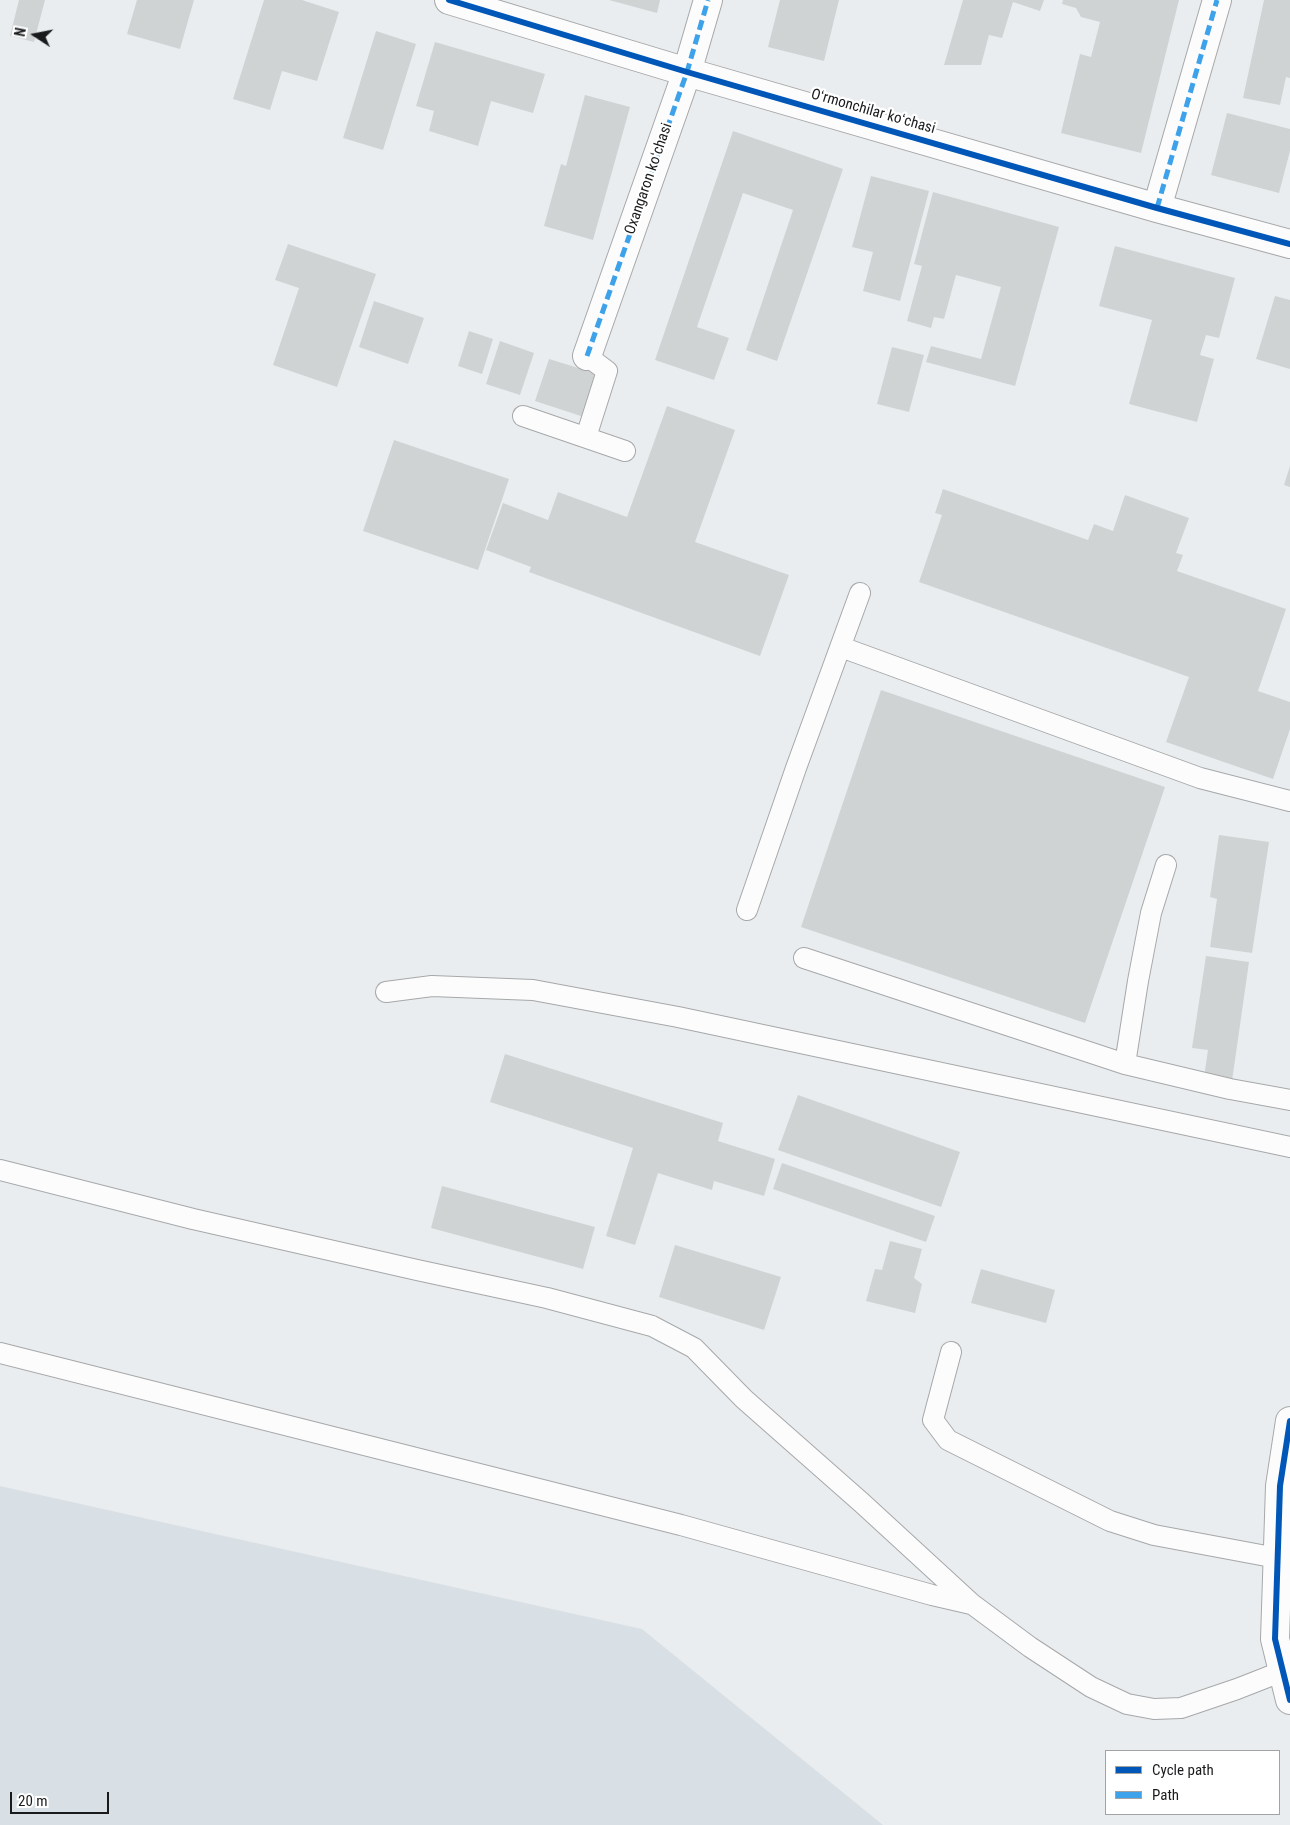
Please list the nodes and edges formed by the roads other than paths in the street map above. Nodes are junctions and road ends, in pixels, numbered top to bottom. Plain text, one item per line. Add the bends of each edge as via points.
1 (449, 0) edge
2 (708, 0) edge
3 (1217, 0) edge
4 (687, 72) junction
5 (1157, 208) junction
6 (1290, 244) edge
7 (587, 356) joint
8 (523, 416) dead end
9 (586, 437) junction
10 (625, 451) dead end
11 (860, 593) dead end
12 (841, 647) junction
13 (1290, 802) edge
14 (1166, 865) dead end
15 (748, 910) dead end
16 (804, 958) dead end
17 (386, 992) dead end
18 (1125, 1064) junction
19 (1290, 1100) edge
20 (1290, 1147) edge
21 (0, 1170) edge
22 (951, 1352) dead end
23 (0, 1353) edge
24 (1290, 1421) edge
25 (1277, 1558) junction
26 (972, 1604) junction
27 (1283, 1671) junction
28 (1290, 1700) edge

1 - 4 street, Oʻrmonchilar koʻchasi
2 - 4 street, Oxangaron koʻchasi
3 - 5 street
4 - 5 street, Oʻrmonchilar koʻchasi
4 - 7 street, Oxangaron koʻchasi
5 - 6 street, Oʻrmonchilar koʻchasi
7 - 9 lane via 607,371
8 - 9 lane
9 - 10 lane
11 - 12 lane
12 - 13 lane via 1200,778
12 - 15 lane
14 - 18 lane via 1151,913
16 - 18 lane
17 - 20 lane via 432,986 533,990 678,1017
18 - 19 lane
21 - 26 lane via 193,1219 547,1298 652,1326 694,1348 744,1399
22 - 25 lane via 934,1420 948,1440 1110,1521 1154,1535
23 - 26 lane via 681,1525
24 - 25 street via 1280,1486
25 - 27 street via 1275,1638
26 - 27 lane via 1091,1687 1128,1704 1154,1710 1181,1708
27 - 28 street

